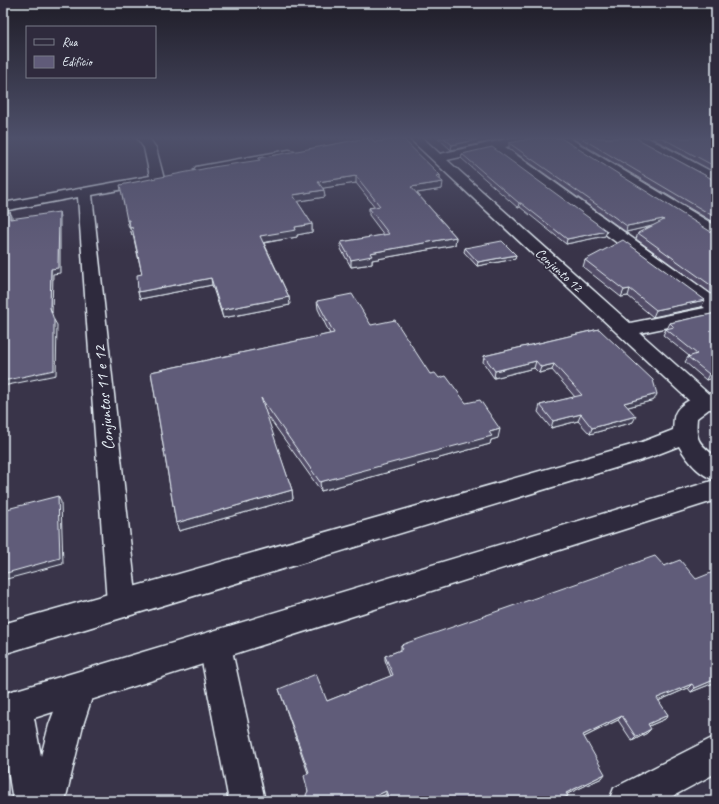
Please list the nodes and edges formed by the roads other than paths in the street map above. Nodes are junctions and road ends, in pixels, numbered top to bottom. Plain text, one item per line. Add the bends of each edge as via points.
1 (156, 176) edge
2 (172, 176) edge
3 (456, 176) edge
4 (536, 176) edge
5 (622, 176) edge
6 (157, 179) junction
7 (85, 192) junction
8 (3, 207) edge
9 (716, 233) edge
10 (716, 307) edge
11 (716, 310) edge
12 (625, 330) junction
13 (710, 402) edge
14 (684, 435) junction
15 (716, 471) edge
16 (716, 490) edge
17 (122, 603) junction
18 (3, 639) edge
19 (215, 646) junction
20 (79, 688) junction
21 (9, 709) edge
22 (716, 754) edge
23 (31, 801) edge
24 (47, 801) edge
25 (248, 801) edge
26 (627, 801) edge

1 - 6 street
2 - 6 street
3 - 12 street, Conjunto 12
4 - 10 street
5 - 9 street
6 - 7 street
7 - 8 street
7 - 17 street, Conjuntos 11 e 12
11 - 12 street
12 - 13 street, Conjunto 12
13 - 14 street via 686,415
14 - 15 street via 695,453
14 - 17 street via 648,449
16 - 19 street
17 - 18 street
19 - 20 street
19 - 25 street
20 - 21 street
20 - 24 street via 64,731
21 - 23 street
22 - 26 street

